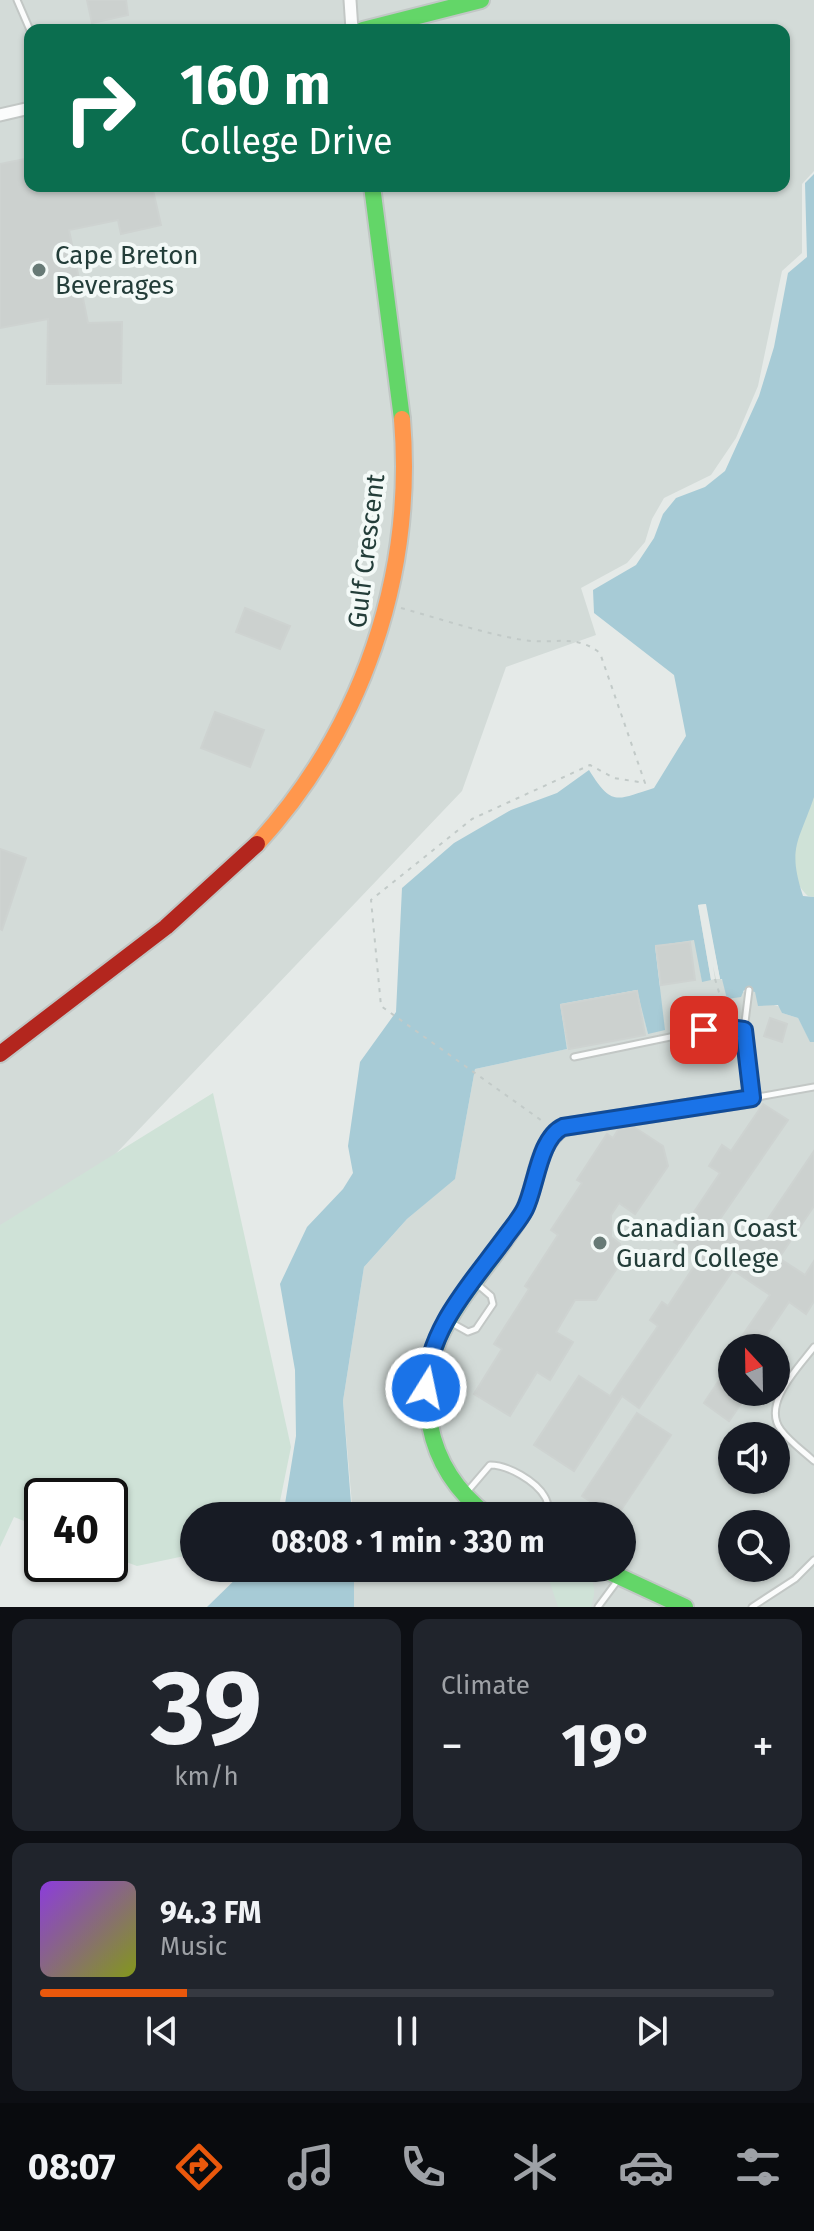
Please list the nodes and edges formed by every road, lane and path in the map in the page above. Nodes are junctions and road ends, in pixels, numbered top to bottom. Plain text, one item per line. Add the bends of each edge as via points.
1 (17, 0) edge
2 (350, 0) edge
3 (481, 0) edge
4 (27, 24) edge
5 (352, 24) edge
6 (387, 24) edge
7 (24, 109) edge
8 (0, 115) edge
9 (373, 192) edge
10 (389, 605) junction
11 (715, 979) dead end
12 (749, 990) dead end
13 (729, 1028) junction
14 (744, 1030) junction
15 (0, 1054) edge
16 (574, 1057) dead end
17 (814, 1087) edge
18 (500, 1091) dead end
19 (752, 1098) junction
20 (473, 1282) junction
21 (446, 1320) junction
22 (814, 1347) edge
23 (814, 1461) edge
24 (465, 1495) junction
25 (473, 1502) edge
26 (547, 1502) edge
27 (814, 1560) edge
28 (617, 1582) edge
29 (633, 1582) edge
30 (598, 1607) edge
31 (685, 1607) edge
32 (752, 1607) edge

1 - 4 lane
2 - 5 street
3 - 6 street
7 - 8 street
9 - 10 street, Gulf Crescent via 403,439
10 - 15 street, Gulf Crescent via 371,666 343,726 277,822 190,906
10 - 18 path via 523,640 565,638 588,644 600,653 645,783 614,778 590,765 472,819 371,900 381,1006
11 - 13 path
12 - 14 lane
13 - 14 lane
13 - 16 lane
14 - 19 lane
17 - 19 lane
19 - 20 street via 558,1129 541,1159 525,1210
20 - 21 street
20 - 21 lane via 493,1304 476,1329 468,1332
21 - 24 street via 428,1367 427,1411 439,1456
22 - 23 lane via 778,1398 775,1415 781,1430
24 - 25 street
24 - 26 lane via 490,1465 503,1465 538,1489
27 - 32 lane
28 - 30 lane
29 - 31 street

